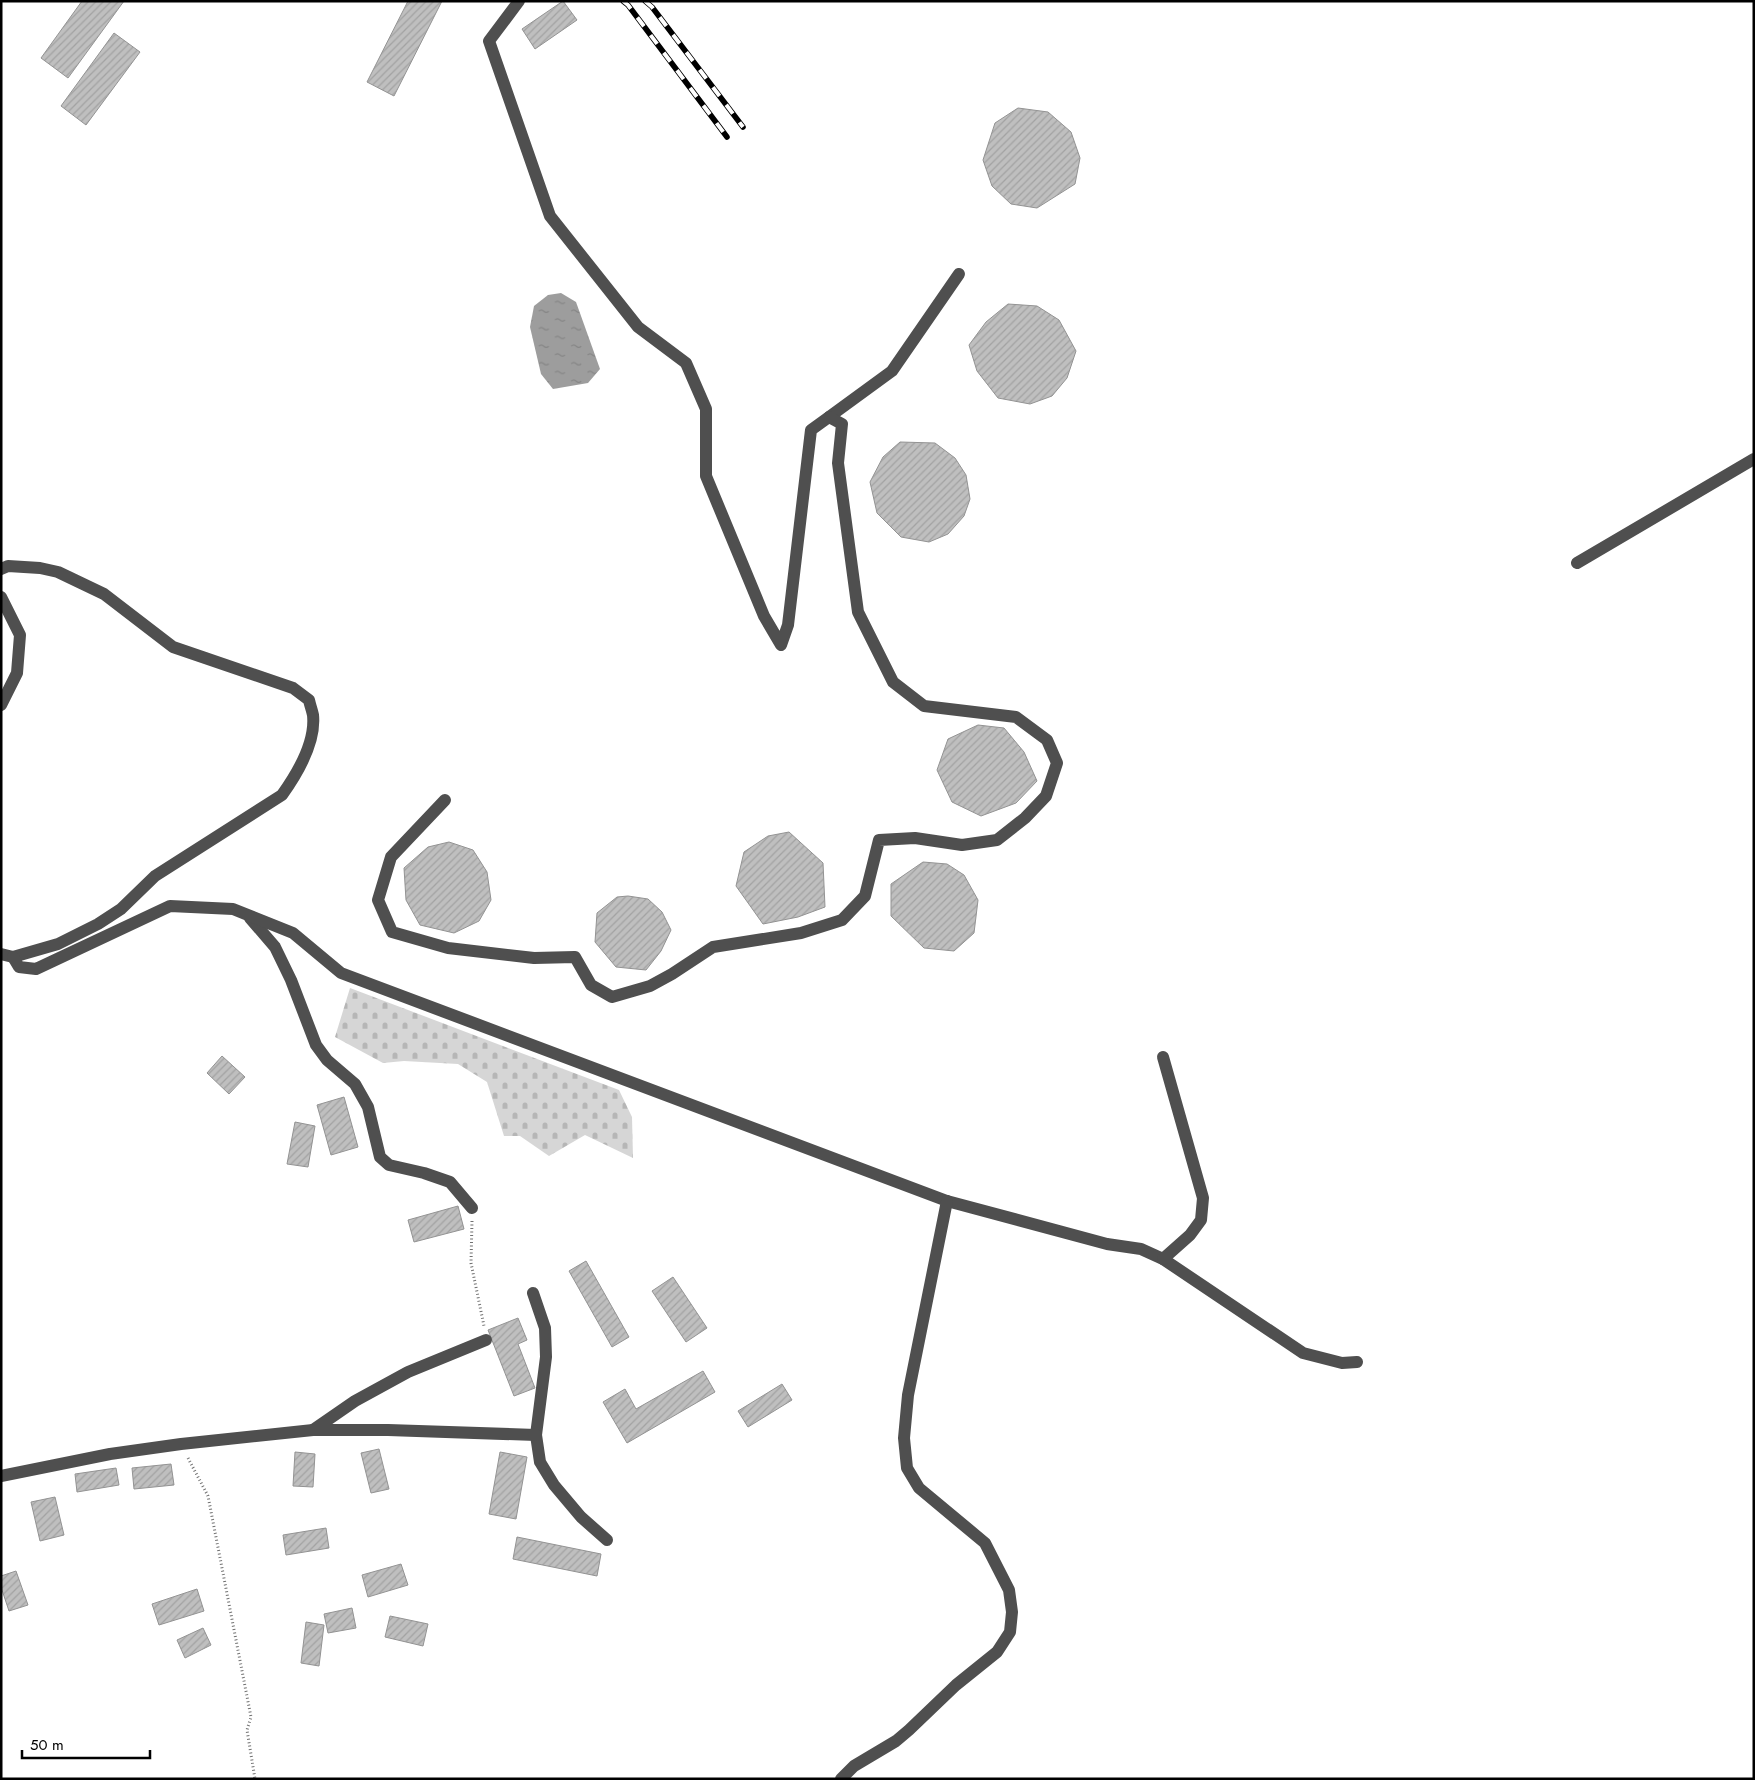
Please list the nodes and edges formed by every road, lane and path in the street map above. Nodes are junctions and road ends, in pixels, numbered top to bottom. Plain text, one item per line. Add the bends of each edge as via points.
1 (519, 1) edge
2 (959, 274) dead end
3 (829, 417) junction
4 (1754, 459) edge
5 (1577, 563) dead end
6 (1, 569) edge
7 (1, 596) edge
8 (1, 705) edge
9 (445, 800) dead end
10 (248, 916) junction
11 (7, 955) edge
12 (1163, 1056) dead end
13 (947, 1201) junction
14 (472, 1208) joint
15 (1163, 1259) junction
16 (534, 1293) dead end
17 (486, 1340) joint
18 (1357, 1362) dead end
19 (313, 1430) junction
20 (536, 1435) junction
21 (181, 1444) junction
22 (1, 1476) edge
23 (607, 1540) dead end
24 (255, 1779) edge
25 (841, 1779) edge

1 - 3 street via 489,41 550,216 638,327 686,363 706,409 706,476 764,616 781,645 788,625 810,430
2 - 3 street via 892,370
3 - 9 street via 842,424 838,463 858,612 893,682 924,706 1016,717 1047,740 1057,763 1046,796 1024,818 997,840 962,845 915,838 879,840 866,896 842,920 801,933 713,947 650,986 612,996 591,985 575,957 534,958 448,948 392,932 378,900 391,857
4 - 5 street
6 - 11 street via 8,566 58,572 104,594 173,647 293,688 309,700 313,716 309,745 292,782 282,795 156,876 122,909 98,924 58,944
7 - 8 street via 20,635 17,673
10 - 11 street via 233,910 170,906 36,969 19,967
10 - 13 street via 293,933 341,973
10 - 14 street via 275,947 316,1045 327,1060 355,1084 368,1107 380,1157 389,1165 450,1182
12 - 15 street via 1203,1198 1201,1220 1190,1235
13 - 15 street via 1107,1244 1141,1248
13 - 25 street via 908,1395 904,1438 907,1468 919,1488 985,1543 1008,1590 1012,1612 1010,1632 997,1652 956,1685 909,1730 854,1766
14 - 17 path via 471,1263
15 - 18 street via 1302,1352 1342,1363
16 - 20 street via 546,1328 546,1357
17 - 19 street via 408,1372 354,1401
19 - 20 street
19 - 21 street
20 - 23 street via 540,1462 554,1486 580,1517
21 - 22 street via 110,1454
21 - 24 path via 208,1496 251,1717 247,1730

